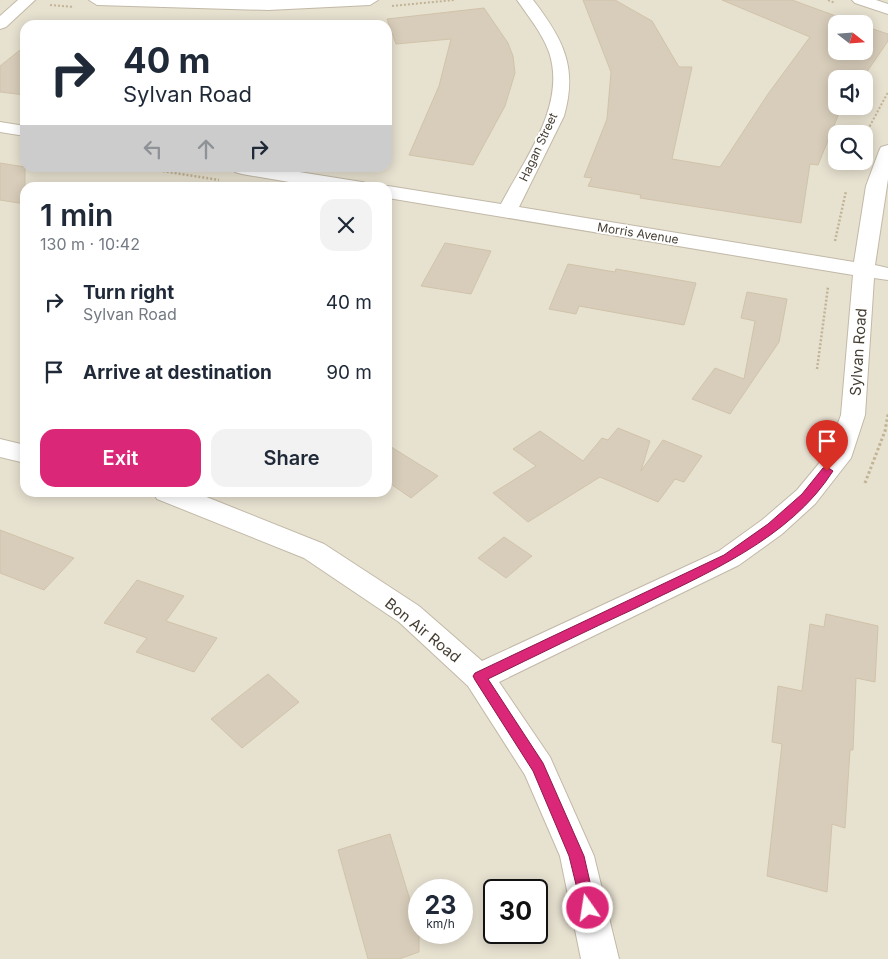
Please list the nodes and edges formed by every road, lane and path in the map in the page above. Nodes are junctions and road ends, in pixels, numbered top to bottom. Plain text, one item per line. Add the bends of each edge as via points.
1 (27, 0) edge
2 (97, 0) edge
3 (370, 0) edge
4 (526, 0) edge
5 (860, 0) edge
6 (888, 9) edge
7 (0, 24) edge
8 (888, 92) edge
9 (870, 125) edge
10 (0, 127) edge
11 (20, 130) edge
12 (888, 151) edge
13 (851, 170) edge
14 (167, 172) edge
15 (266, 172) edge
16 (849, 178) dead end
17 (221, 181) dead end
18 (326, 182) edge
19 (847, 186) dead end
20 (392, 193) edge
21 (507, 212) junction
22 (834, 248) dead end
23 (876, 272) edge
24 (888, 414) edge
25 (0, 448) edge
26 (20, 453) edge
27 (865, 483) dead end
28 (179, 497) edge
29 (479, 676) junction
30 (600, 959) edge

1 - 7 street
2 - 3 street via 205,5
4 - 21 street, Hagan Street via 542,20 558,54 562,85 554,116
5 - 6 street
8 - 9 path
10 - 11 street
12 - 23 street, Sylvan Road via 876,186
13 - 16 path
14 - 17 path
15 - 18 street
19 - 22 path
20 - 21 street, Morris Avenue
21 - 23 street, Morris Avenue
23 - 29 street, Sylvan Road via 853,415 838,458 806,496 772,528 729,558
24 - 27 path via 885,431
25 - 26 street
28 - 29 street, Bon Air Road via 314,551 409,614
29 - 30 street, Bon Air Road via 538,767 576,856

